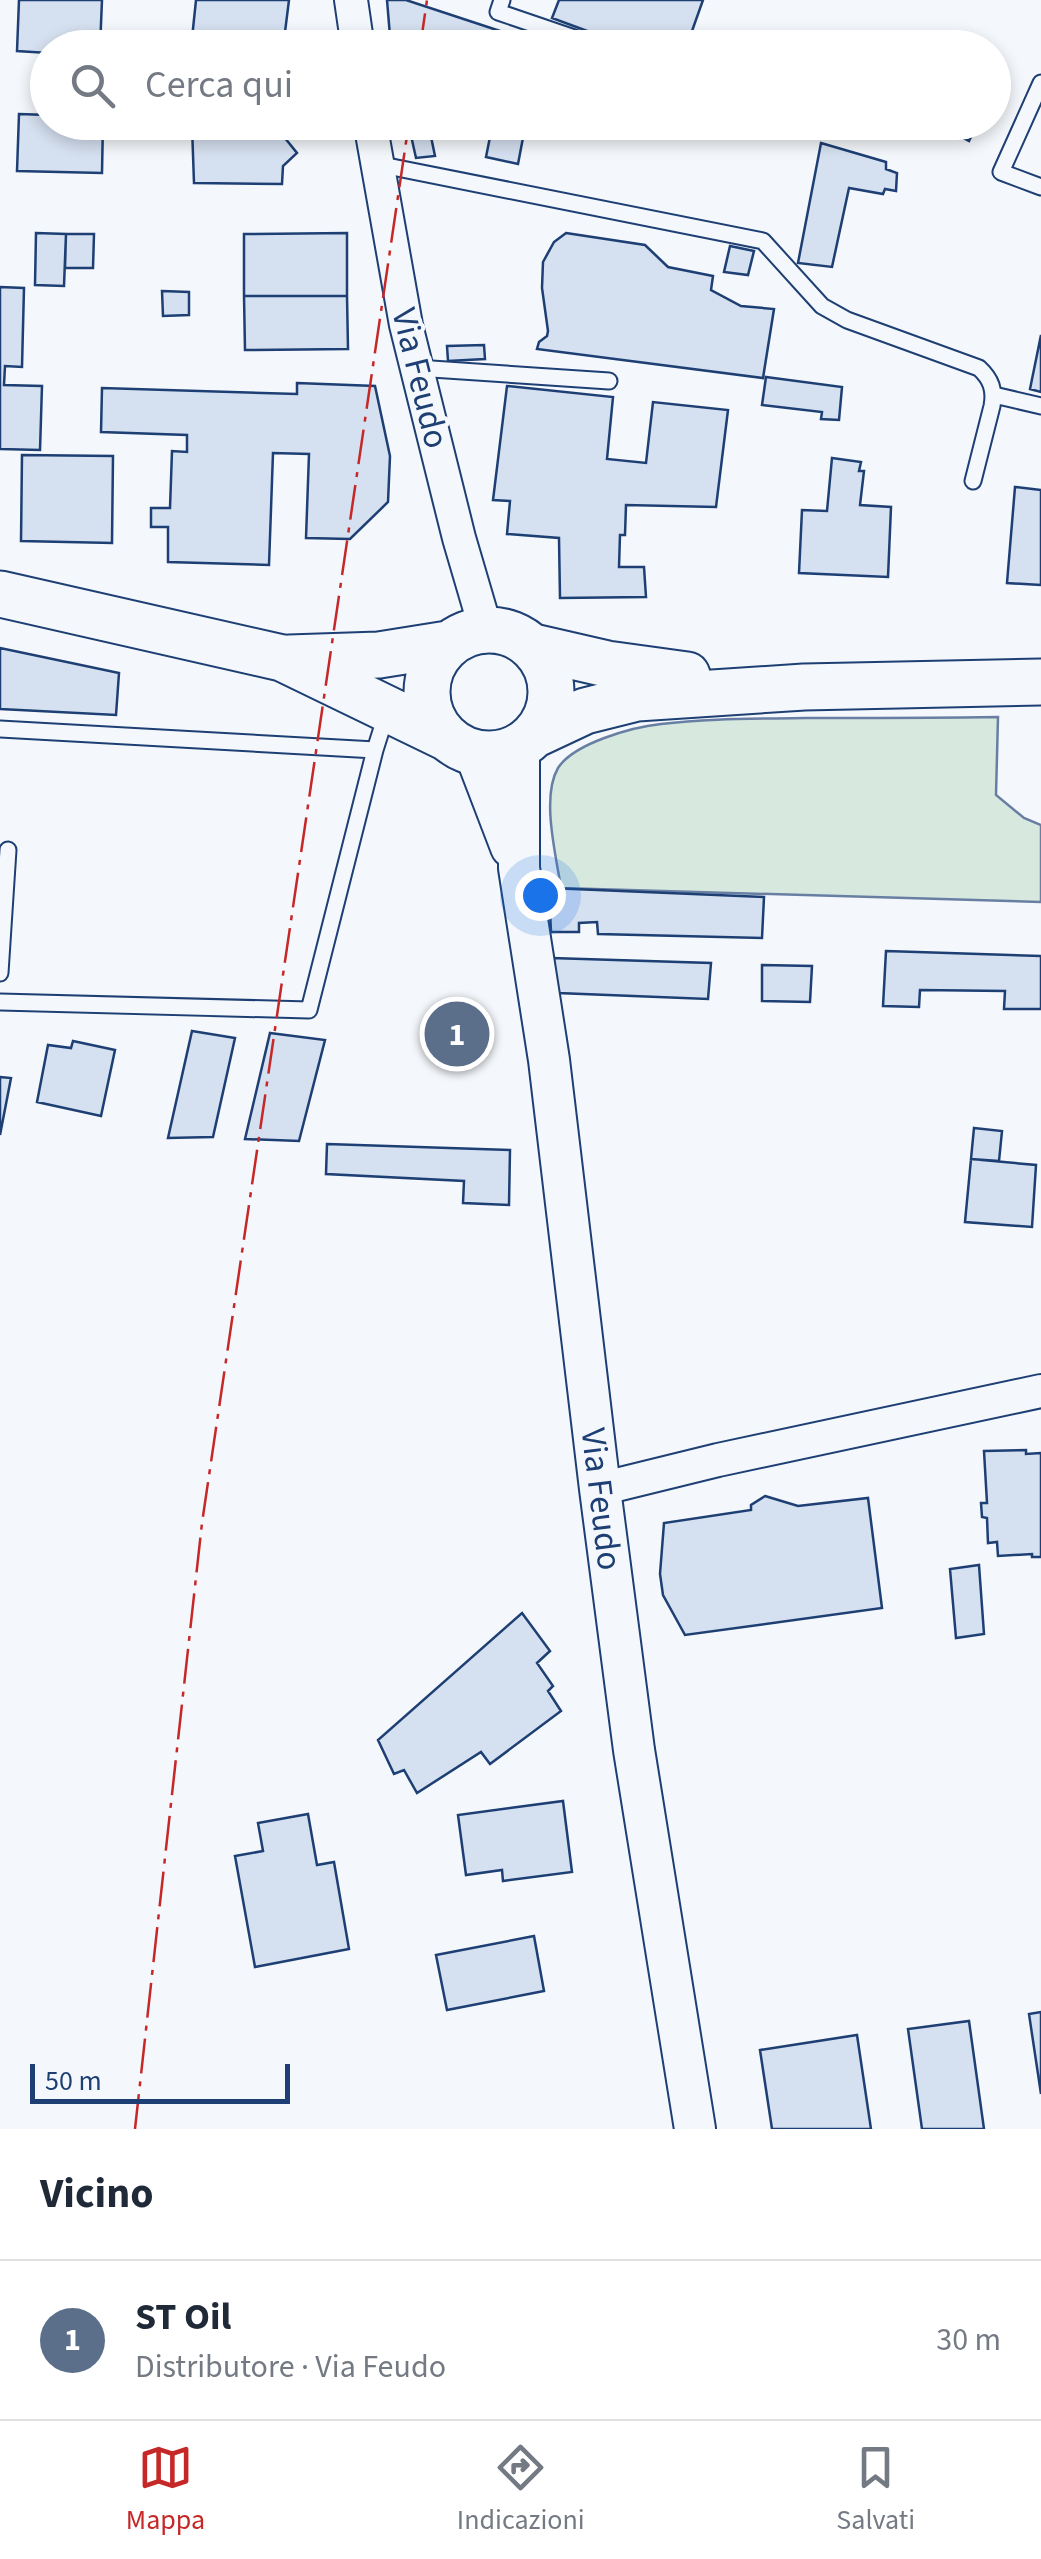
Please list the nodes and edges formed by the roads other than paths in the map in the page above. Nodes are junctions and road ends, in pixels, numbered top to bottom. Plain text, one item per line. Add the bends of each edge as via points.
1 (351, 0) edge
2 (502, 0) edge
3 (355, 30) edge
4 (551, 30) edge
5 (1041, 83) edge
6 (373, 140) edge
7 (377, 164) junction
8 (1041, 187) edge
9 (417, 368) junction
10 (608, 381) dead end
11 (994, 395) junction
12 (1041, 406) edge
13 (972, 481) dead end
14 (0, 594) edge
15 (467, 637) junction
16 (533, 647) junction
17 (282, 658) junction
18 (1041, 682) edge
19 (804, 687) junction
20 (0, 729) edge
21 (382, 729) junction
22 (528, 740) junction
23 (460, 745) junction
24 (8, 850) dead end
25 (520, 868) junction
26 (0, 974) edge
27 (0, 1002) edge
28 (1041, 1392) edge
29 (600, 1489) junction
30 (695, 2129) edge

1 - 3 street
2 - 4 lane via 498,12
5 - 8 lane via 1001,172
6 - 7 street, Via Feudo
7 - 9 street, Via Feudo
7 - 11 lane via 763,240 822,306 979,368
9 - 10 lane
9 - 15 street, Via Feudo via 459,538
11 - 12 lane
11 - 13 lane
14 - 17 main road
15 - 16 main road via 503,631
15 - 17 main road via 379,655
15 - 23 main road via 435,660 428,680 432,720
16 - 19 main road via 607,664
16 - 22 main road via 551,680 552,699 547,718
17 - 21 main road
18 - 19 main road
19 - 22 main road via 637,698 586,712
20 - 21 lane
21 - 23 main road
21 - 27 lane via 309,1010
22 - 23 main road via 490,755
22 - 25 street, Via Feudo
23 - 25 street, Via Feudo
24 - 26 lane
25 - 29 street, Via Feudo
28 - 29 street
29 - 30 street, Via Feudo

